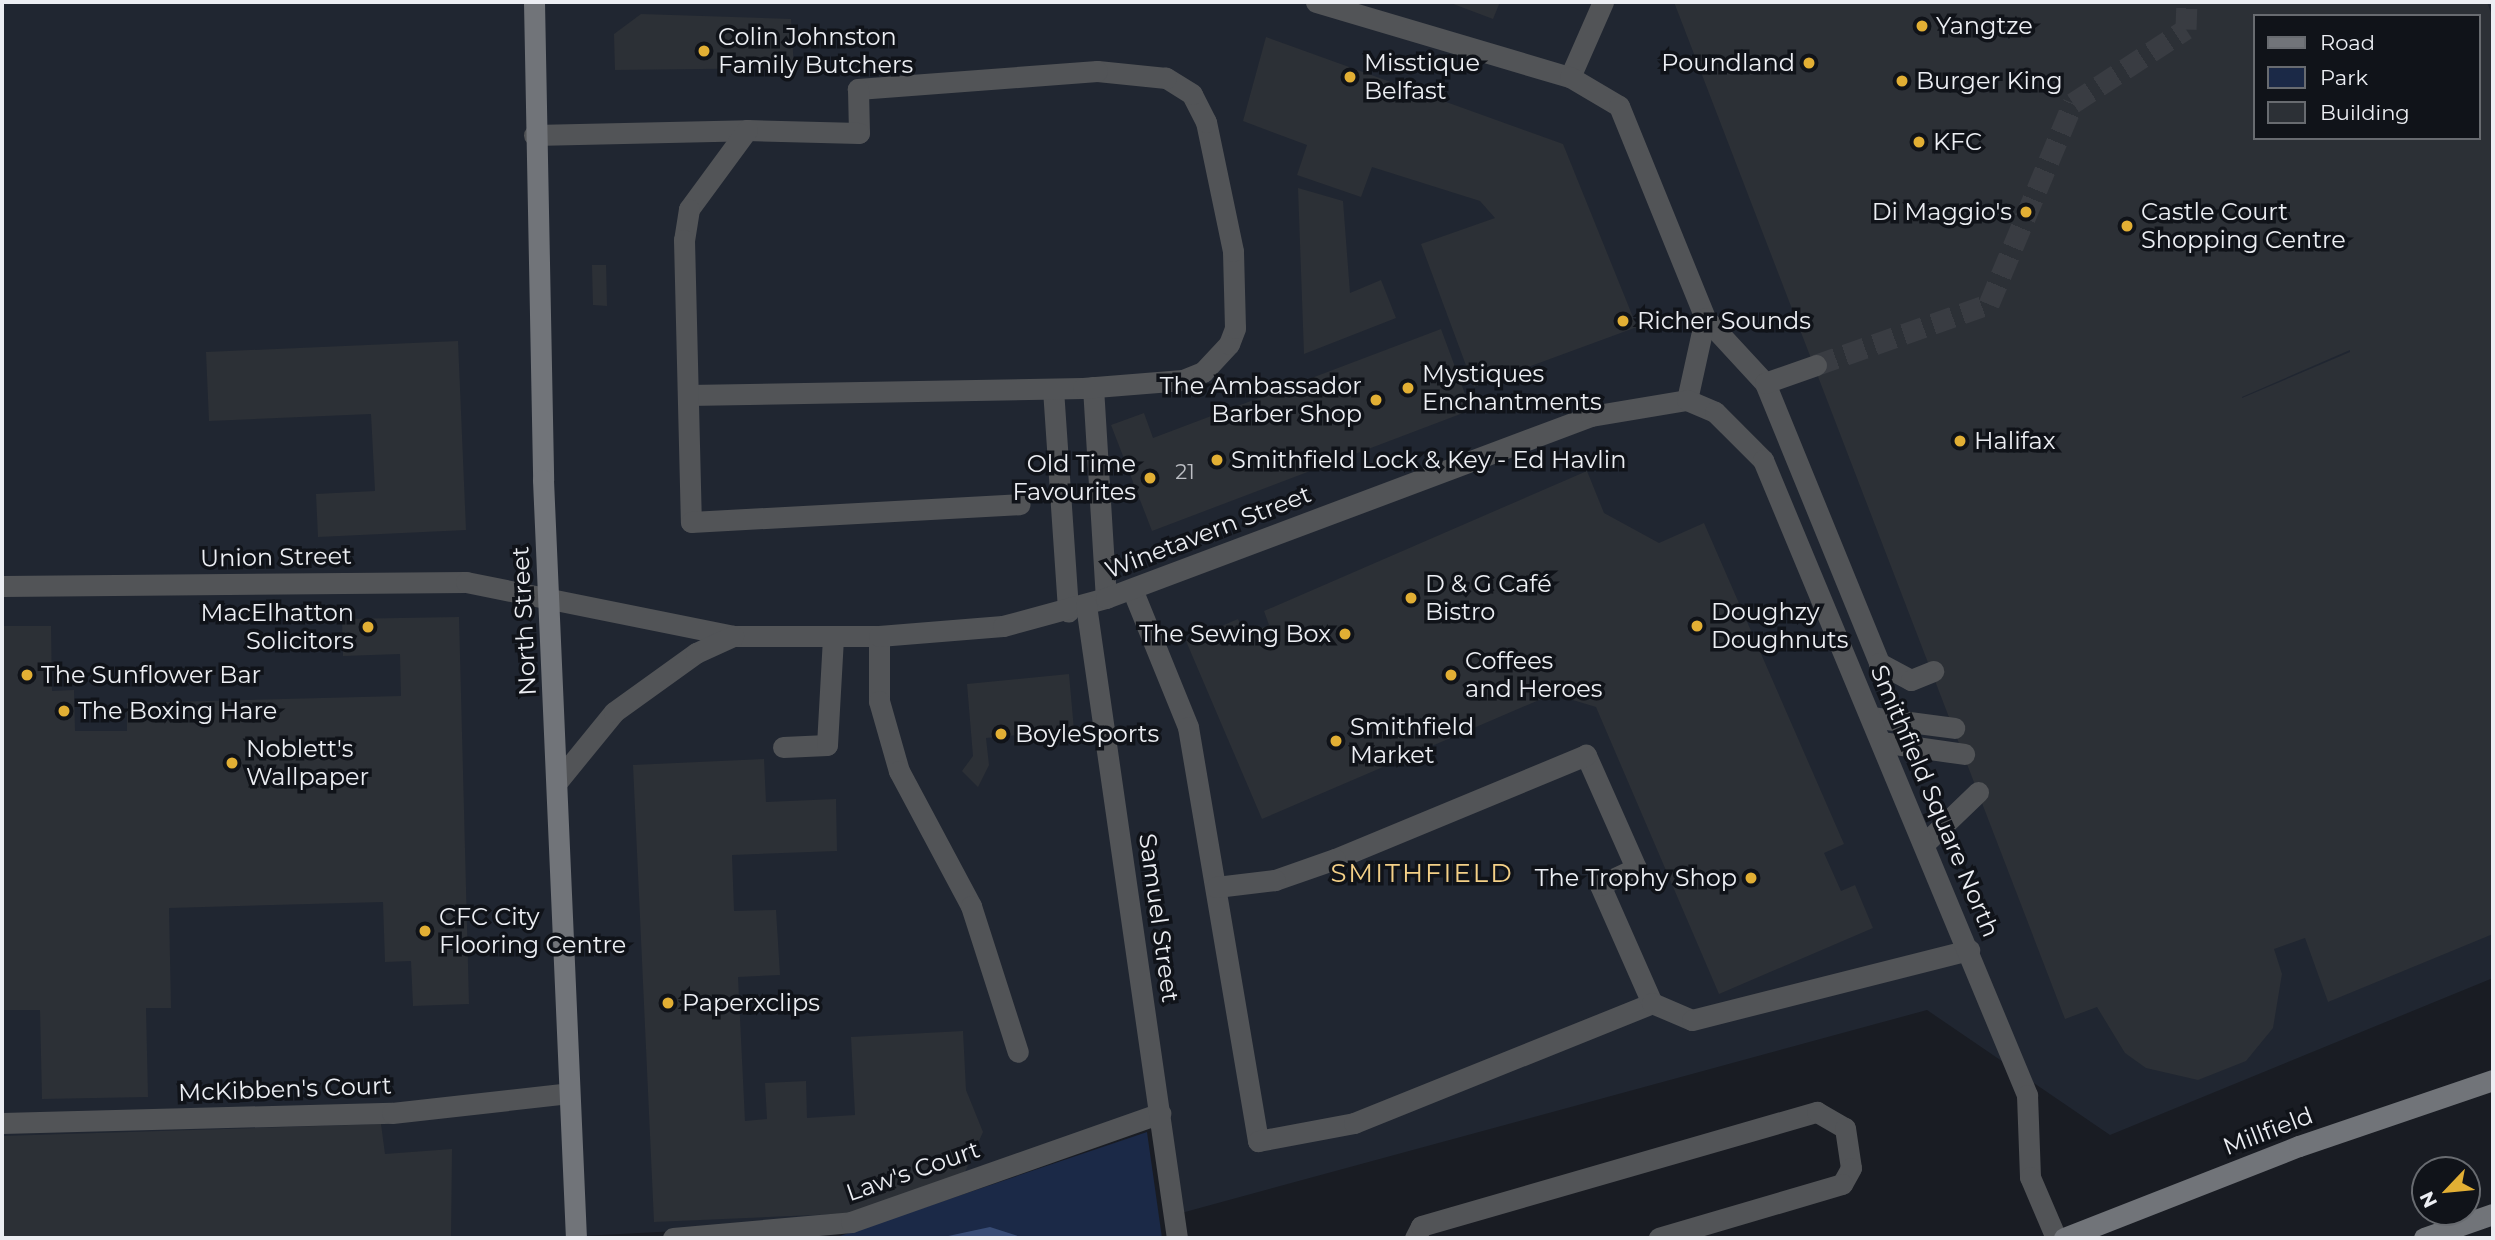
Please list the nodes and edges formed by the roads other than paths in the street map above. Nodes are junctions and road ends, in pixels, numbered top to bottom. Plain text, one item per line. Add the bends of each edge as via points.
1 (534, 2) edge
2 (1316, 2) edge
3 (1603, 2) edge
4 (1570, 77) junction
5 (747, 130) junction
6 (534, 135) junction
7 (1705, 318) junction
8 (1815, 365) tunnel mouth
9 (1765, 383) junction
10 (1093, 387) junction
11 (1053, 388) junction
12 (688, 396) junction
13 (1687, 400) junction
14 (1020, 504) dead end
15 (2, 586) edge
16 (1132, 589) junction
17 (550, 597) junction
18 (1087, 605) junction
19 (733, 636) junction
20 (832, 636) junction
21 (879, 636) junction
22 (1933, 671) dead end
23 (1871, 717) junction
24 (1954, 728) dead end
25 (1881, 742) junction
26 (783, 747) dead end
27 (1964, 754) dead end
28 (557, 782) junction
29 (1979, 792) dead end
30 (1924, 844) junction
31 (1216, 887) junction
32 (1969, 950) junction
33 (1652, 1003) junction
34 (1018, 1052) dead end
35 (2493, 1080) edge
36 (569, 1093) junction
37 (1160, 1113) junction
38 (2, 1123) edge
39 (2493, 1214) edge
40 (576, 1238) edge
41 (673, 1238) edge
42 (1177, 1238) edge
43 (1415, 1238) edge
44 (1659, 1238) edge
45 (2056, 1238) edge
46 (2064, 1238) edge
47 (2424, 1238) edge

1 - 6 main road, North Street
2 - 4 street
3 - 4 street
4 - 7 street via 1619,106
5 - 6 street
5 - 10 street via 859,133 858,89 1097,71 1166,78 1192,94 1219,166 1233,251 1229,344 1203,372 1183,380
5 - 12 street via 689,209
6 - 17 main road, North Street
7 - 9 street
7 - 13 street
8 - 9 street
9 - 22 street via 1880,663 1911,680
10 - 11 street
10 - 18 street
11 - 12 street
11 - 18 street
12 - 14 street via 691,522
13 - 16 street, Winetavern Street via 1591,416
13 - 23 street, Smithfield Square North via 1715,412 1763,460
15 - 17 street, Union Street via 466,582
16 - 18 street, Winetavern Street
16 - 31 street via 1188,727
17 - 19 street, Winetavern Street
17 - 28 main road, North Street
18 - 21 street, Winetavern Street via 1003,626
18 - 37 street, Samuel Street
19 - 20 street, Winetavern Street
19 - 28 street, Winetavern Street via 696,653 614,712
20 - 21 street, Winetavern Street
20 - 26 street via 827,745
21 - 34 street via 878,701 898,771 971,906
23 - 24 street
23 - 25 street, Smithfield Square North
25 - 27 street
25 - 30 street, Smithfield Square North
28 - 36 main road, North Street
29 - 30 street
30 - 32 street, Smithfield Square North
31 - 33 street via 1258,1141 1354,1123
31 - 33 street via 1275,880 1335,859 1586,755 1636,868 1600,885
32 - 33 street via 1692,1020
32 - 45 street, Smithfield Square North via 2027,1095 2030,1177
35 - 46 main road, Millfield via 2299,1146
36 - 38 street, McKibben's Court via 392,1113
36 - 40 main road, North Street
37 - 41 street, Law's Court via 851,1222
37 - 42 street, Samuel Street
39 - 47 main road
43 - 44 street via 1421,1226 1816,1112 1845,1128 1851,1168 1842,1184

